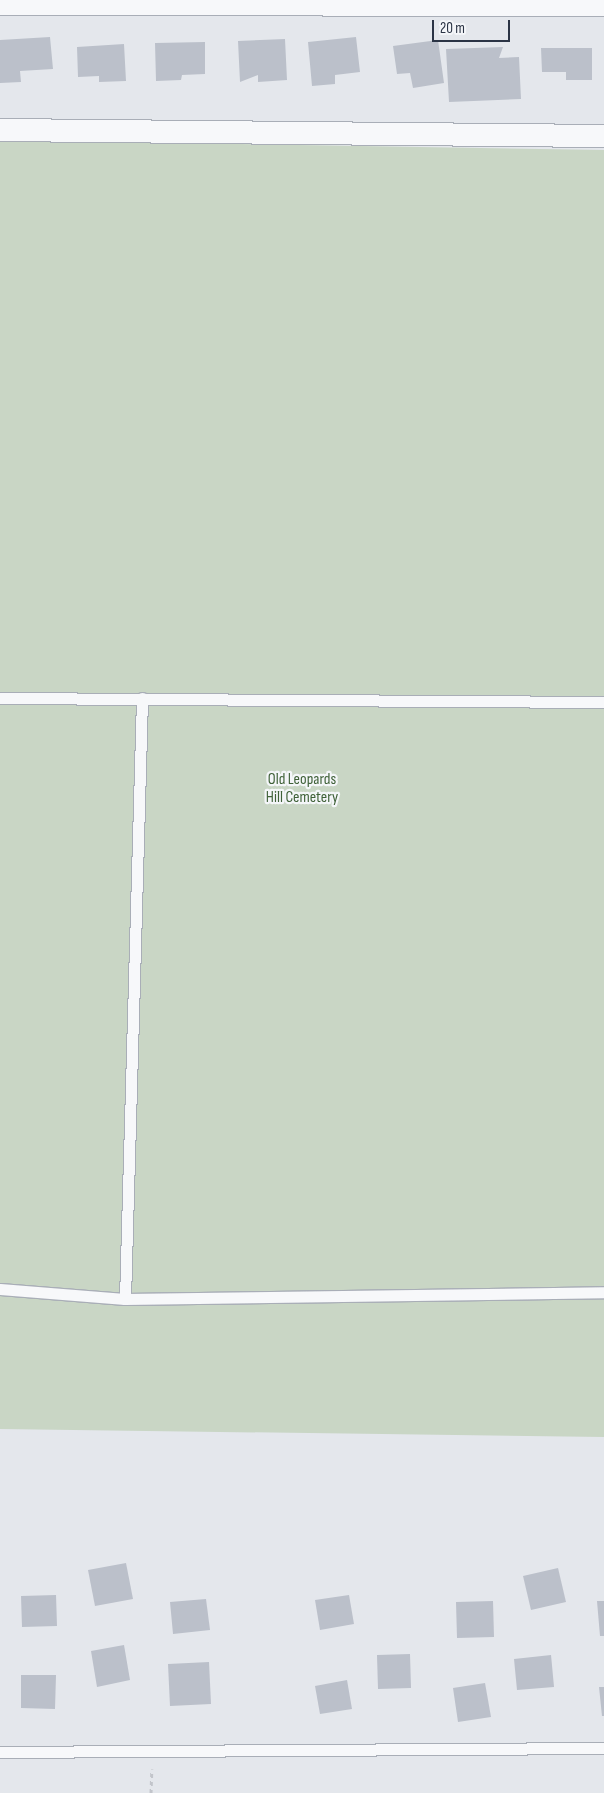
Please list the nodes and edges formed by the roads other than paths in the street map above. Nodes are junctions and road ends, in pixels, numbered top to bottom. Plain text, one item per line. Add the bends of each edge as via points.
1 (350, 2) edge
2 (0, 4) edge
3 (604, 5) edge
4 (0, 130) edge
5 (604, 136) edge
6 (0, 698) edge
7 (142, 698) junction
8 (604, 702) edge
9 (0, 1290) edge
10 (604, 1292) edge
11 (125, 1299) junction
12 (604, 1748) edge
13 (0, 1752) edge

1 - 2 street
1 - 3 street
4 - 5 street
6 - 7 lane
7 - 8 lane
7 - 11 lane
9 - 11 lane
10 - 11 lane
12 - 13 lane

